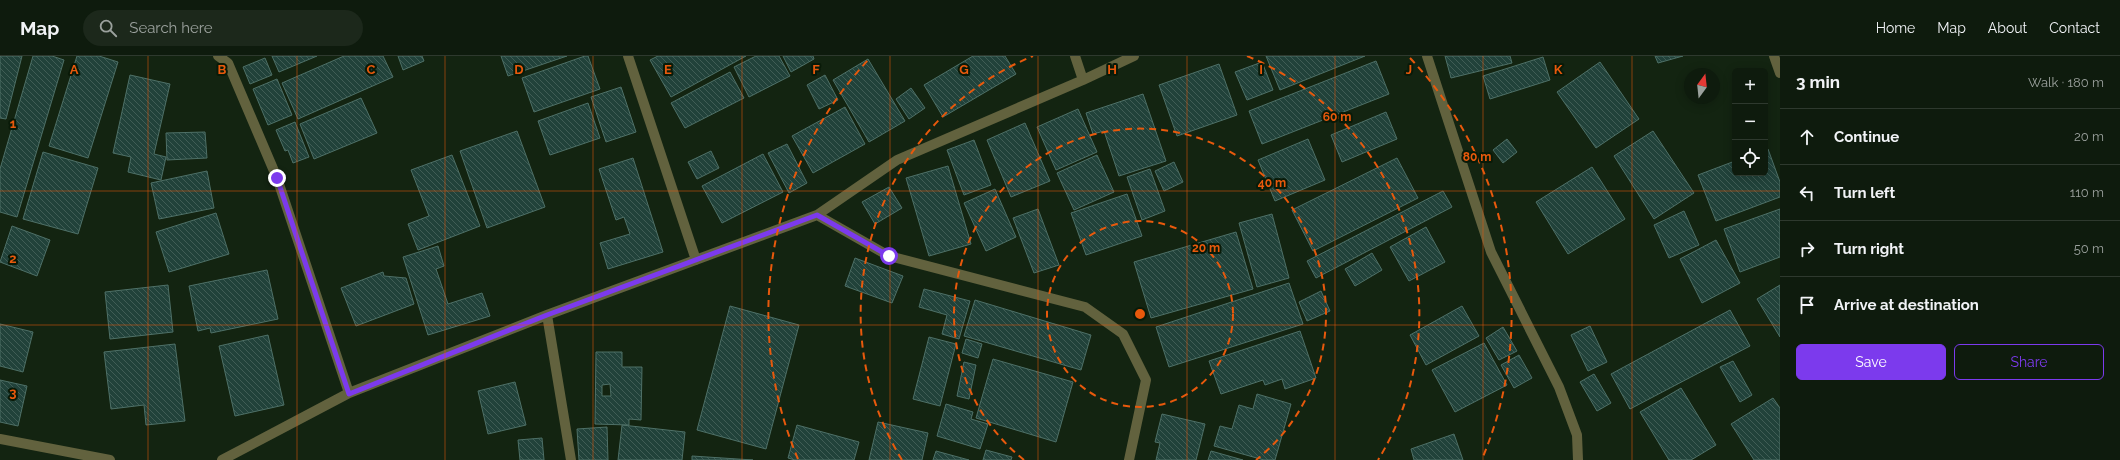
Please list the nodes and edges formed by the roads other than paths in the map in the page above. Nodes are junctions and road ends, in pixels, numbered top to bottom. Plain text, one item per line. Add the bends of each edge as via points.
1 (218, 56) edge
2 (628, 56) edge
3 (1075, 56) edge
4 (1134, 56) edge
5 (1427, 56) edge
6 (1774, 56) edge
7 (1780, 73) edge
8 (1084, 80) junction
9 (817, 215) junction
10 (696, 260) junction
11 (547, 315) junction
12 (349, 394) junction
13 (0, 439) edge
14 (110, 460) edge
15 (222, 460) edge
16 (571, 460) edge
17 (1129, 460) edge
18 (1578, 460) edge

1 - 12 street via 228,63 277,178
2 - 10 street
3 - 8 street
4 - 8 street
5 - 18 street via 1491,252 1559,386 1577,435
6 - 7 street
8 - 9 street via 897,160
9 - 10 street
9 - 17 street via 889,256 1084,307 1123,334 1146,380
10 - 11 street
11 - 12 street
11 - 16 street
12 - 15 street
13 - 14 street

